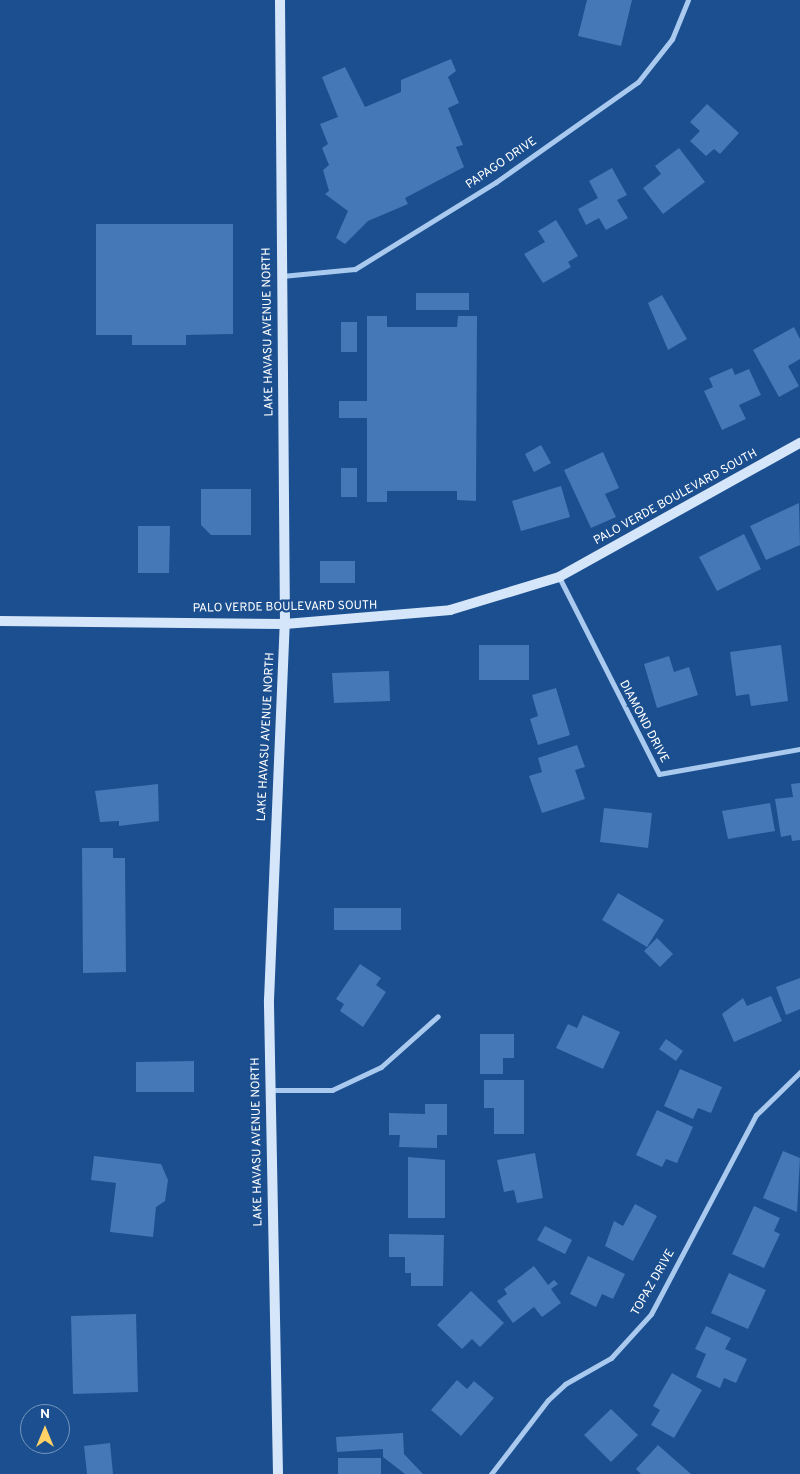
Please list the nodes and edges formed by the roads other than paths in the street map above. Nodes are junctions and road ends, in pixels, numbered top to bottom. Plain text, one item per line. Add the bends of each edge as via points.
1 (280, 0) edge
2 (688, 0) edge
3 (281, 276) junction
4 (800, 443) edge
5 (559, 577) junction
6 (0, 621) edge
7 (285, 624) junction
8 (800, 749) edge
9 (438, 1016) dead end
10 (800, 1072) edge
11 (269, 1090) junction
12 (278, 1474) edge
13 (491, 1474) edge

1 - 3 main road, LAKE HAVASU AVENUE NORTH
2 - 3 street, PAPAGO DRIVE via 672,39 638,82 496,182 355,269
3 - 7 main road, LAKE HAVASU AVENUE NORTH
4 - 5 main road, PALO VERDE BOULEVARD SOUTH
5 - 7 main road, PALO VERDE BOULEVARD SOUTH via 450,610
5 - 8 street, DIAMOND DRIVE via 659,774
6 - 7 main road, PALO VERDE BOULEVARD SOUTH
7 - 11 main road, LAKE HAVASU AVENUE NORTH via 271,937
9 - 11 street via 381,1066 332,1090
10 - 13 street, TOPAZ DRIVE via 756,1115 651,1314 611,1358 565,1384 548,1400
11 - 12 main road, LAKE HAVASU AVENUE NORTH

